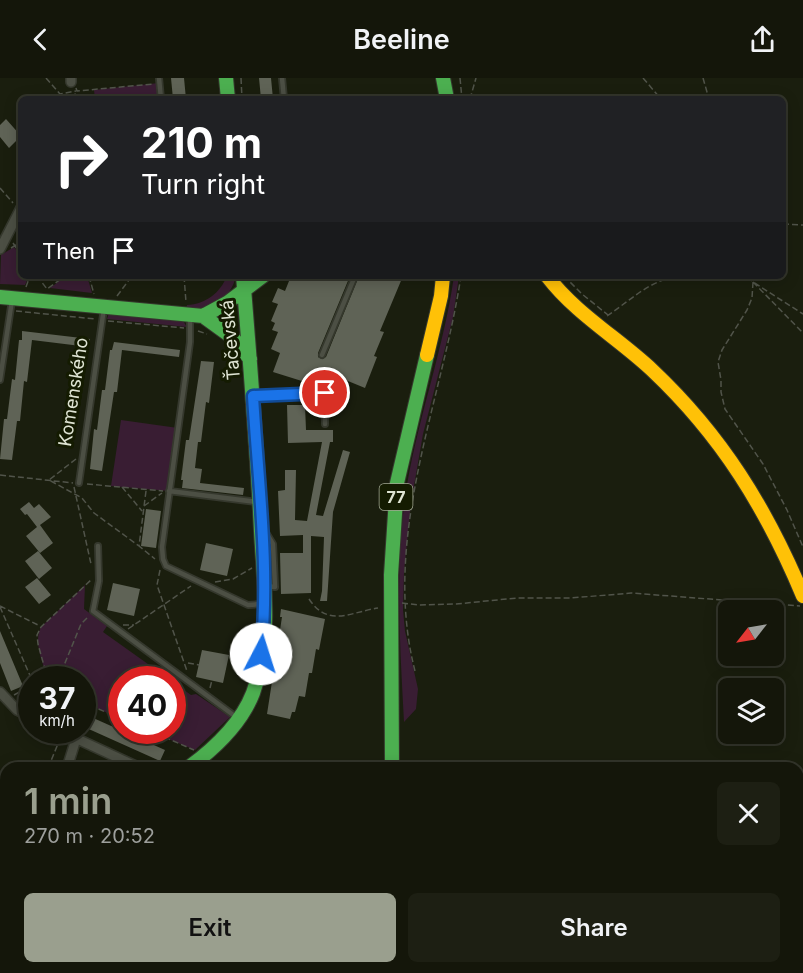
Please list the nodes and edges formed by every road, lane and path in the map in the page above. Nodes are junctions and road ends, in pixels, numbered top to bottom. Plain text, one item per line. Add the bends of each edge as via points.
1 (46, 78) edge
2 (226, 78) edge
3 (241, 78) edge
4 (282, 78) edge
5 (443, 78) edge
6 (460, 78) edge
7 (476, 78) edge
8 (643, 78) edge
9 (703, 78) edge
10 (72, 80) edge
11 (159, 81) edge
12 (77, 91) junction
13 (60, 94) joint
14 (74, 96) edge
15 (161, 96) edge
16 (228, 96) edge
17 (242, 96) edge
18 (284, 96) edge
19 (446, 96) edge
20 (462, 96) edge
21 (471, 96) edge
22 (658, 96) edge
23 (708, 96) edge
24 (0, 188) edge
25 (18, 213) edge
26 (18, 215) edge
27 (786, 224) edge
28 (803, 225) edge
29 (5, 232) junction
30 (0, 249) edge
31 (18, 251) edge
32 (29, 279) edge
33 (39, 279) edge
34 (61, 279) edge
35 (90, 279) edge
36 (130, 279) edge
37 (185, 279) edge
38 (354, 279) edge
39 (441, 279) edge
40 (461, 279) edge
41 (549, 279) edge
42 (567, 279) edge
43 (663, 279) edge
44 (751, 279) edge
45 (244, 282) edge
46 (753, 282) junction
47 (26, 287) dead end
48 (94, 294) dead end
49 (116, 297) dead end
50 (8, 302) edge
51 (104, 313) junction
52 (803, 314) edge
53 (192, 316) junction
54 (602, 319) junction
55 (803, 333) edge
56 (214, 336) dead end
57 (322, 355) dead end
58 (250, 359) junction
59 (0, 380) edge
60 (253, 396) junction
61 (325, 424) dead end
62 (82, 455) junction
63 (73, 482) dead end
64 (79, 483) dead end
65 (122, 487) dead end
66 (146, 489) dead end
67 (168, 491) junction
68 (76, 495) junction
69 (260, 502) junction
70 (144, 507) junction
71 (143, 512) junction
72 (98, 546) dead end
73 (139, 546) junction
74 (803, 547) edge
75 (92, 565) dead end
76 (253, 567) dead end
77 (197, 581) junction
78 (98, 586) junction
79 (803, 596) edge
80 (309, 599) dead end
81 (164, 604) junction
82 (264, 604) junction
83 (398, 605) junction
84 (803, 605) edge
85 (0, 606) edge
86 (93, 611) junction
87 (41, 627) junction
88 (122, 633) junction
89 (188, 663) dead end
90 (199, 665) dead end
91 (26, 666) edge
92 (44, 666) edge
93 (64, 666) edge
94 (187, 671) dead end
95 (416, 671) dead end
96 (212, 680) dead end
97 (4, 693) edge
98 (18, 693) edge
99 (208, 697) junction
100 (18, 710) edge
101 (238, 719) junction
102 (56, 744) edge
103 (74, 744) edge
104 (86, 744) edge
105 (180, 744) edge
106 (191, 754) dead end
107 (50, 762) edge
108 (69, 762) edge
109 (127, 762) edge
110 (191, 762) edge
111 (392, 762) edge

1 - 13 path
2 - 16 street
3 - 17 path
4 - 18 lane
5 - 19 street
6 - 20 path
7 - 21 path
8 - 22 path
9 - 23 path
10 - 12 path
11 - 12 path
11 - 15 lane
12 - 13 path
12 - 14 path
24 - 25 path
26 - 29 street
27 - 28 path
29 - 30 street
29 - 31 path
32 - 47 path
33 - 34 path via 47,289
35 - 48 path
36 - 49 path
37 - 53 path
38 - 57 lane
39 - 83 street, 77 via 441,296 397,483
40 - 83 path via 452,331 417,472
41 - 54 street via 560,294
42 - 54 path
43 - 54 path
44 - 46 path
45 - 53 street via 220,309
45 - 58 street, Ťačevská
46 - 52 path
46 - 55 path
46 - 74 path via 747,310 718,362 721,392 725,409 763,464
50 - 51 street
50 - 51 path
50 - 59 lane
51 - 53 street
51 - 53 path
51 - 62 lane, Komenského
53 - 56 path
53 - 58 street via 232,337
53 - 67 lane
54 - 79 street via 686,403 738,468 785,551
58 - 60 street, Ťačevská
60 - 61 lane via 325,393
60 - 69 street, Ťačevská
62 - 64 lane, Komenského
62 - 68 path via 49,480
63 - 68 path
65 - 71 path
66 - 70 path
67 - 69 lane
67 - 70 path
67 - 77 lane via 163,559 166,566
68 - 73 path
68 - 75 path
69 - 82 street, Ťačevská
70 - 71 path
71 - 73 path
72 - 78 lane
73 - 81 path via 161,564 157,585
76 - 77 path via 226,581
77 - 81 path
77 - 82 lane via 248,605
78 - 86 lane
78 - 87 path via 94,577
80 - 83 path via 322,614 337,617
81 - 88 path
81 - 94 path
82 - 101 street, Ťačevská via 256,683
83 - 84 path via 631,593
83 - 95 path
83 - 111 street, 77 via 391,703
85 - 87 path
85 - 91 path
86 - 88 lane
86 - 93 path via 81,624
87 - 92 path via 37,635
88 - 99 lane
89 - 90 path
96 - 99 path
97 - 98 path
97 - 100 street
99 - 101 lane
101 - 110 street, Ťačevská via 202,758
102 - 107 path
103 - 108 street
104 - 109 street
105 - 106 path via 195,750

